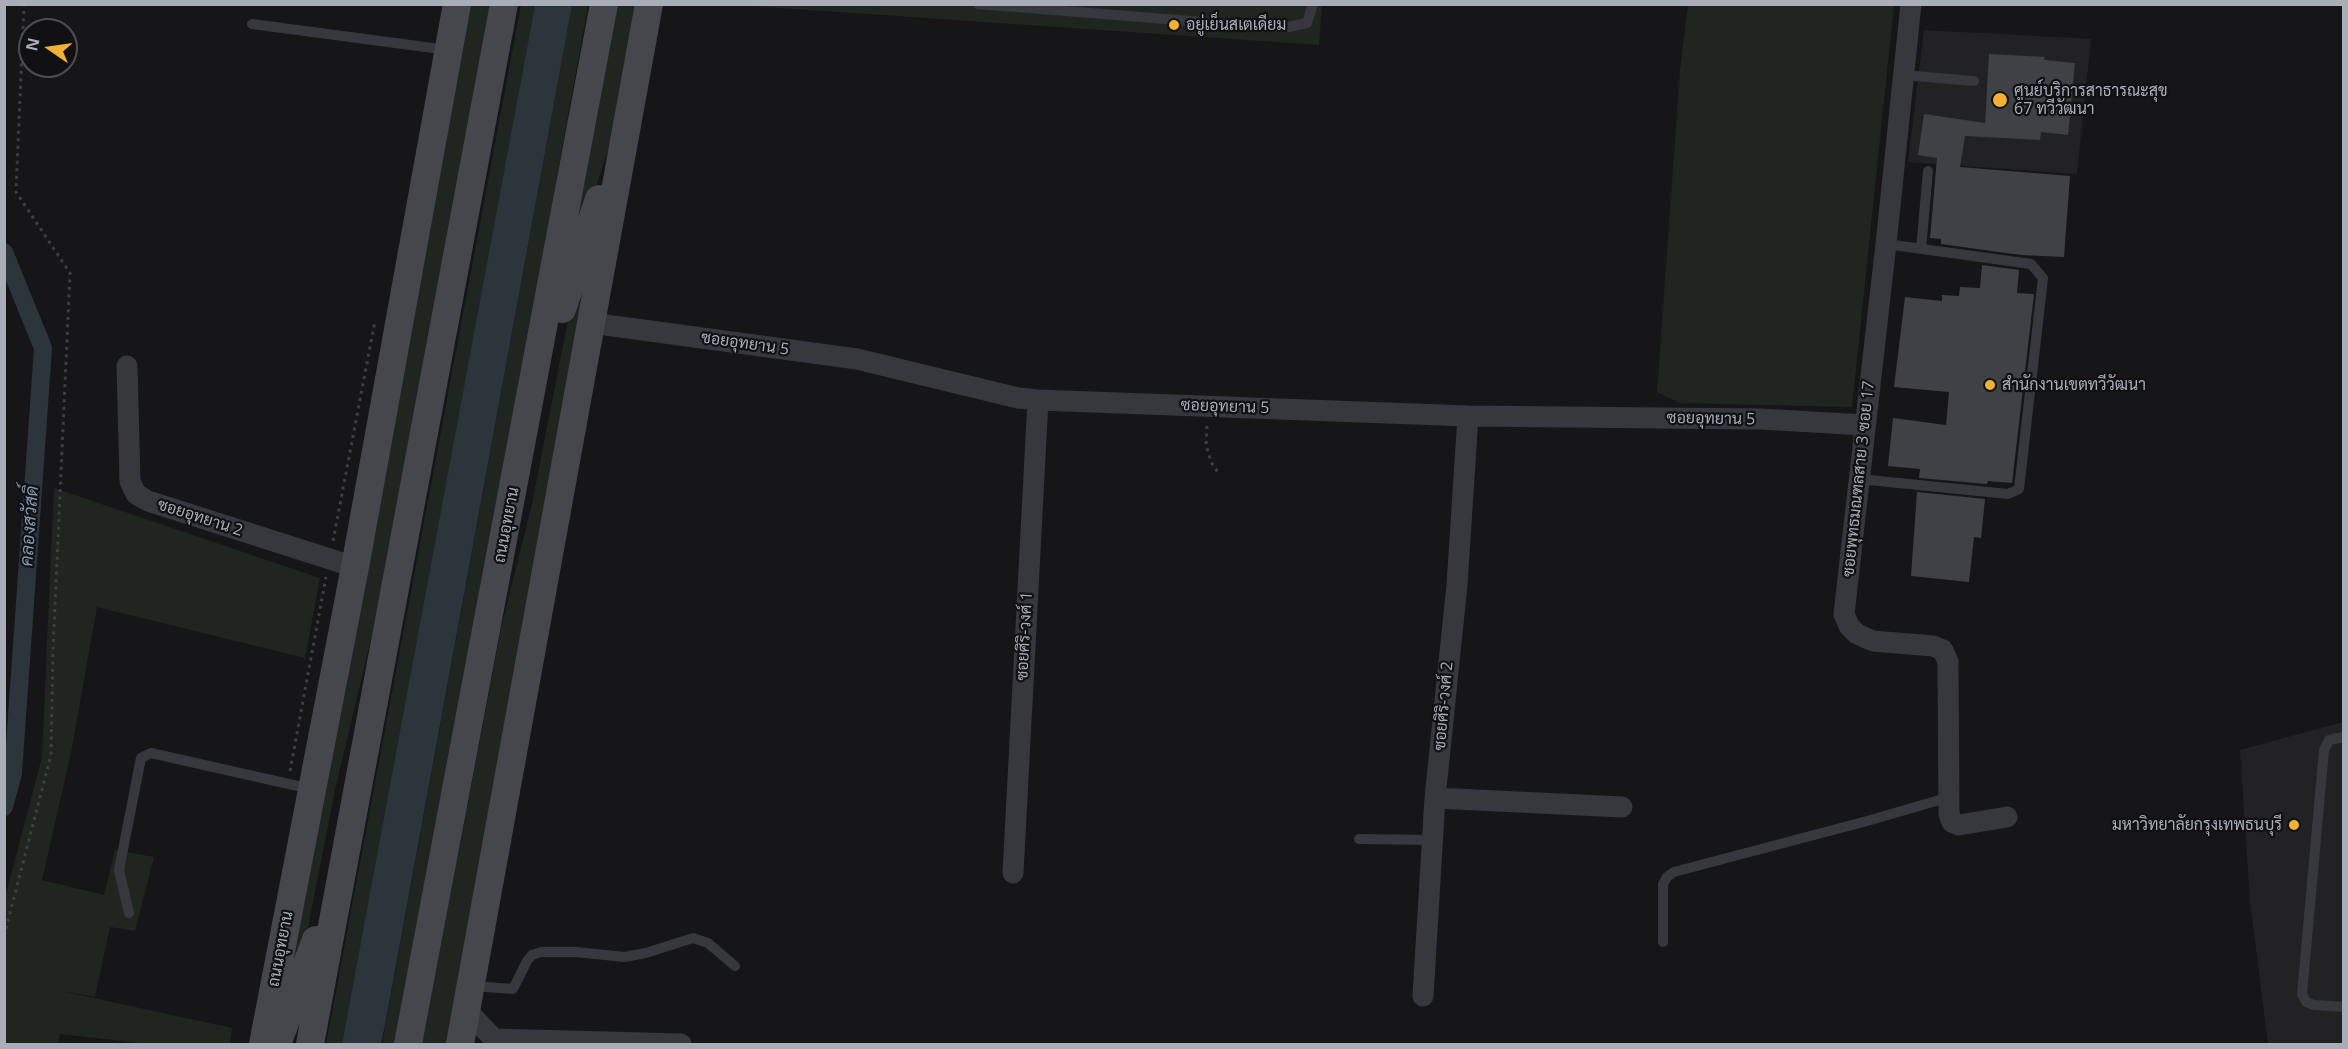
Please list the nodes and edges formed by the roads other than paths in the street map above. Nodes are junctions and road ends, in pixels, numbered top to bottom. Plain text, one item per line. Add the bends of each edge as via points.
1 (457, 4) edge
2 (504, 4) edge
3 (604, 4) edge
4 (649, 4) edge
5 (978, 4) edge
6 (1313, 4) edge
7 (1911, 4) edge
8 (252, 24) dead end
9 (448, 50) junction
10 (1904, 75) junction
11 (1974, 81) dead end
12 (632, 103) junction
13 (1928, 171) dead end
14 (1886, 244) junction
15 (1921, 249) junction
16 (591, 323) junction
17 (538, 359) junction
18 (127, 366) dead end
19 (1038, 400) junction
20 (1468, 416) junction
21 (1865, 425) junction
22 (1859, 479) junction
23 (342, 563) junction
24 (2343, 737) edge
25 (300, 786) junction
26 (1950, 797) junction
27 (1435, 798) junction
28 (1622, 807) dead end
29 (2007, 817) dead end
30 (1359, 839) dead end
31 (1433, 840) junction
32 (343, 868) junction
33 (1013, 873) dead end
34 (129, 913) dead end
35 (1663, 942) dead end
36 (735, 966) dead end
37 (1423, 996) dead end
38 (468, 999) junction
39 (2343, 1007) edge
40 (263, 1044) edge
41 (277, 1044) edge
42 (310, 1044) edge
43 (408, 1044) edge
44 (460, 1044) edge
45 (681, 1044) edge

1 - 9 main road, ถนนอุทยาน
2 - 32 main road
3 - 17 main road, ถนนอุทยาน
4 - 12 main road
5 - 6 lane via 1265,27 1307,23
7 - 10 street, ซอยพุทธมณฑลสาย 3 ซอย 17
8 - 9 lane
9 - 23 main road, ถนนอุทยาน
10 - 11 lane
10 - 14 street, ซอยพุทธมณฑลสาย 3 ซอย 17
12 - 16 main road
12 - 17 main road via 566,299
13 - 15 lane
14 - 15 lane
14 - 21 street, ซอยพุทธมณฑลสาย 3 ซอย 17
15 - 22 lane via 2031,264 2043,278 2019,489 2008,494
16 - 19 street, ซอยอุทยาน 5 via 856,358
16 - 38 main road
17 - 43 main road, ถนนอุทยาน
18 - 23 street, ซอยอุทยาน 2 via 130,481 136,494
19 - 20 street, ซอยอุทยาน 5
19 - 33 street, ซอยศิริ-วงศ์ 1
20 - 21 street, ซอยอุทยาน 5 via 1760,419
20 - 27 street, ซอยศิริ-วงศ์ 2 via 1457,585
21 - 22 street, ซอยพุทธมณฑลสาย 3 ซอย 17
22 - 26 street, ซอยพุทธมณฑลสาย 3 ซอย 17 via 1844,614 1857,634 1873,641 1942,650 1948,662
23 - 25 main road, ถนนอุทยาน
24 - 39 lane via 2329,740 2324,750 2302,994 2306,1002 2314,1005
25 - 34 lane via 151,753 141,758 119,870
25 - 40 main road, ถนนอุทยาน
26 - 29 street, ซอยพุทธมณฑลสาย 3 ซอย 17 via 1949,814 1952,822 1959,825
26 - 35 lane via 1674,872 1663,884
27 - 28 street
27 - 31 street, ซอยศิริ-วงศ์ 2
30 - 31 lane
31 - 37 street, ซอยศิริ-วงศ์ 2
32 - 41 main road
32 - 42 main road
36 - 38 lane via 708,943 693,938 624,957 541,952 527,961 513,989
38 - 44 main road
38 - 45 street via 474,1018 494,1039

